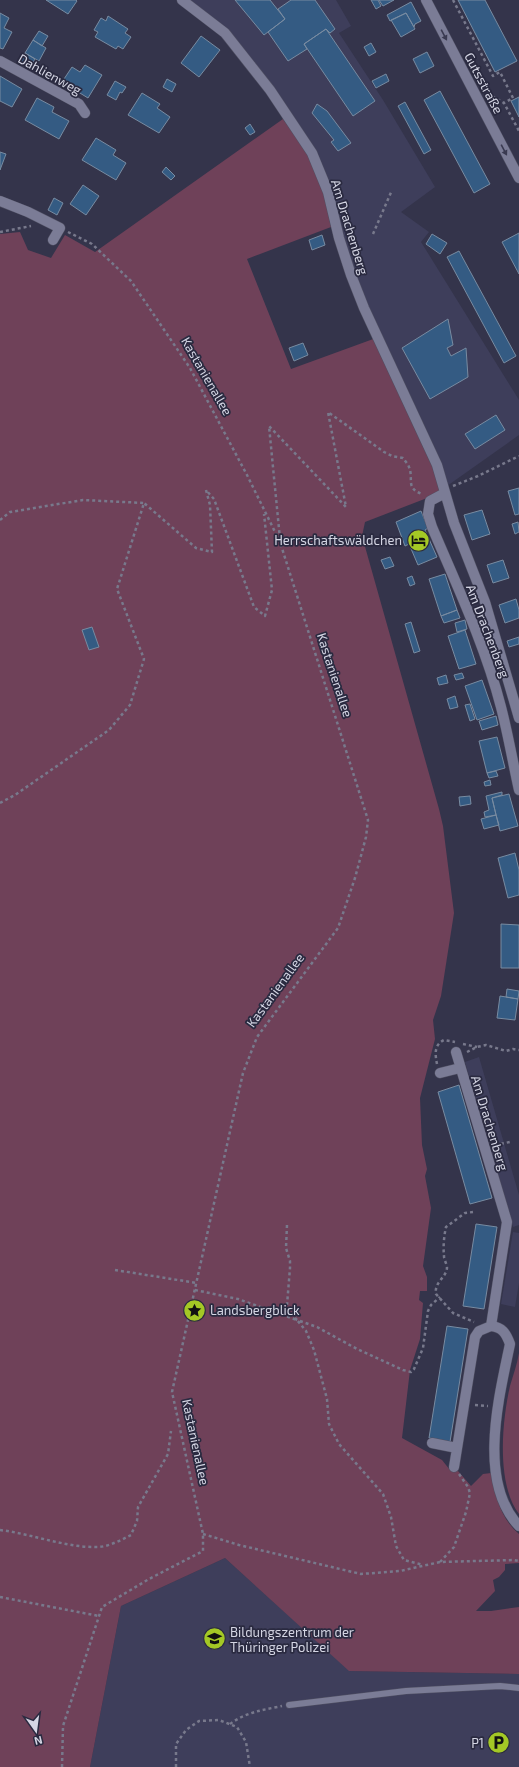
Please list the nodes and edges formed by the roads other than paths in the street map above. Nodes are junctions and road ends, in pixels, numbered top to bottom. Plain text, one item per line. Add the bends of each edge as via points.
1 (182, 0) edge
2 (426, 0) edge
3 (0, 61) edge
4 (85, 113) dead end
5 (519, 178) edge
6 (0, 201) edge
7 (53, 240) dead end
8 (444, 492) junction
9 (519, 718) edge
10 (519, 790) edge
11 (456, 1054) road end
12 (460, 1068) junction
13 (440, 1073) dead end
14 (486, 1328) junction
15 (432, 1443) dead end
16 (457, 1448) junction
17 (454, 1467) road end
18 (519, 1526) edge
19 (519, 1688) edge
20 (289, 1705) road end

1 - 8 street, Am Drachenberg via 225,33 270,90 312,153 328,192 350,275 437,465
2 -> 5 street, Gutsstraße
3 - 4 street, Dahlienweg via 79,104
6 - 7 street via 60,228
8 - 9 street, Am Drachenberg via 485,602
8 - 10 street, Am Drachenberg via 430,502 428,514 489,669 501,707
11 - 12 street, Am Drachenberg
12 - 13 street, Am Drachenberg
12 - 14 street, Am Drachenberg via 507,1222
14 - 16 street, Am Drachenberg via 478,1331 475,1337
14 - 18 street via 497,1327 502,1330 510,1344 498,1408 495,1472 502,1502
15 - 16 street
16 - 17 street, Am Drachenberg
19 - 20 lane via 500,1686 406,1692

